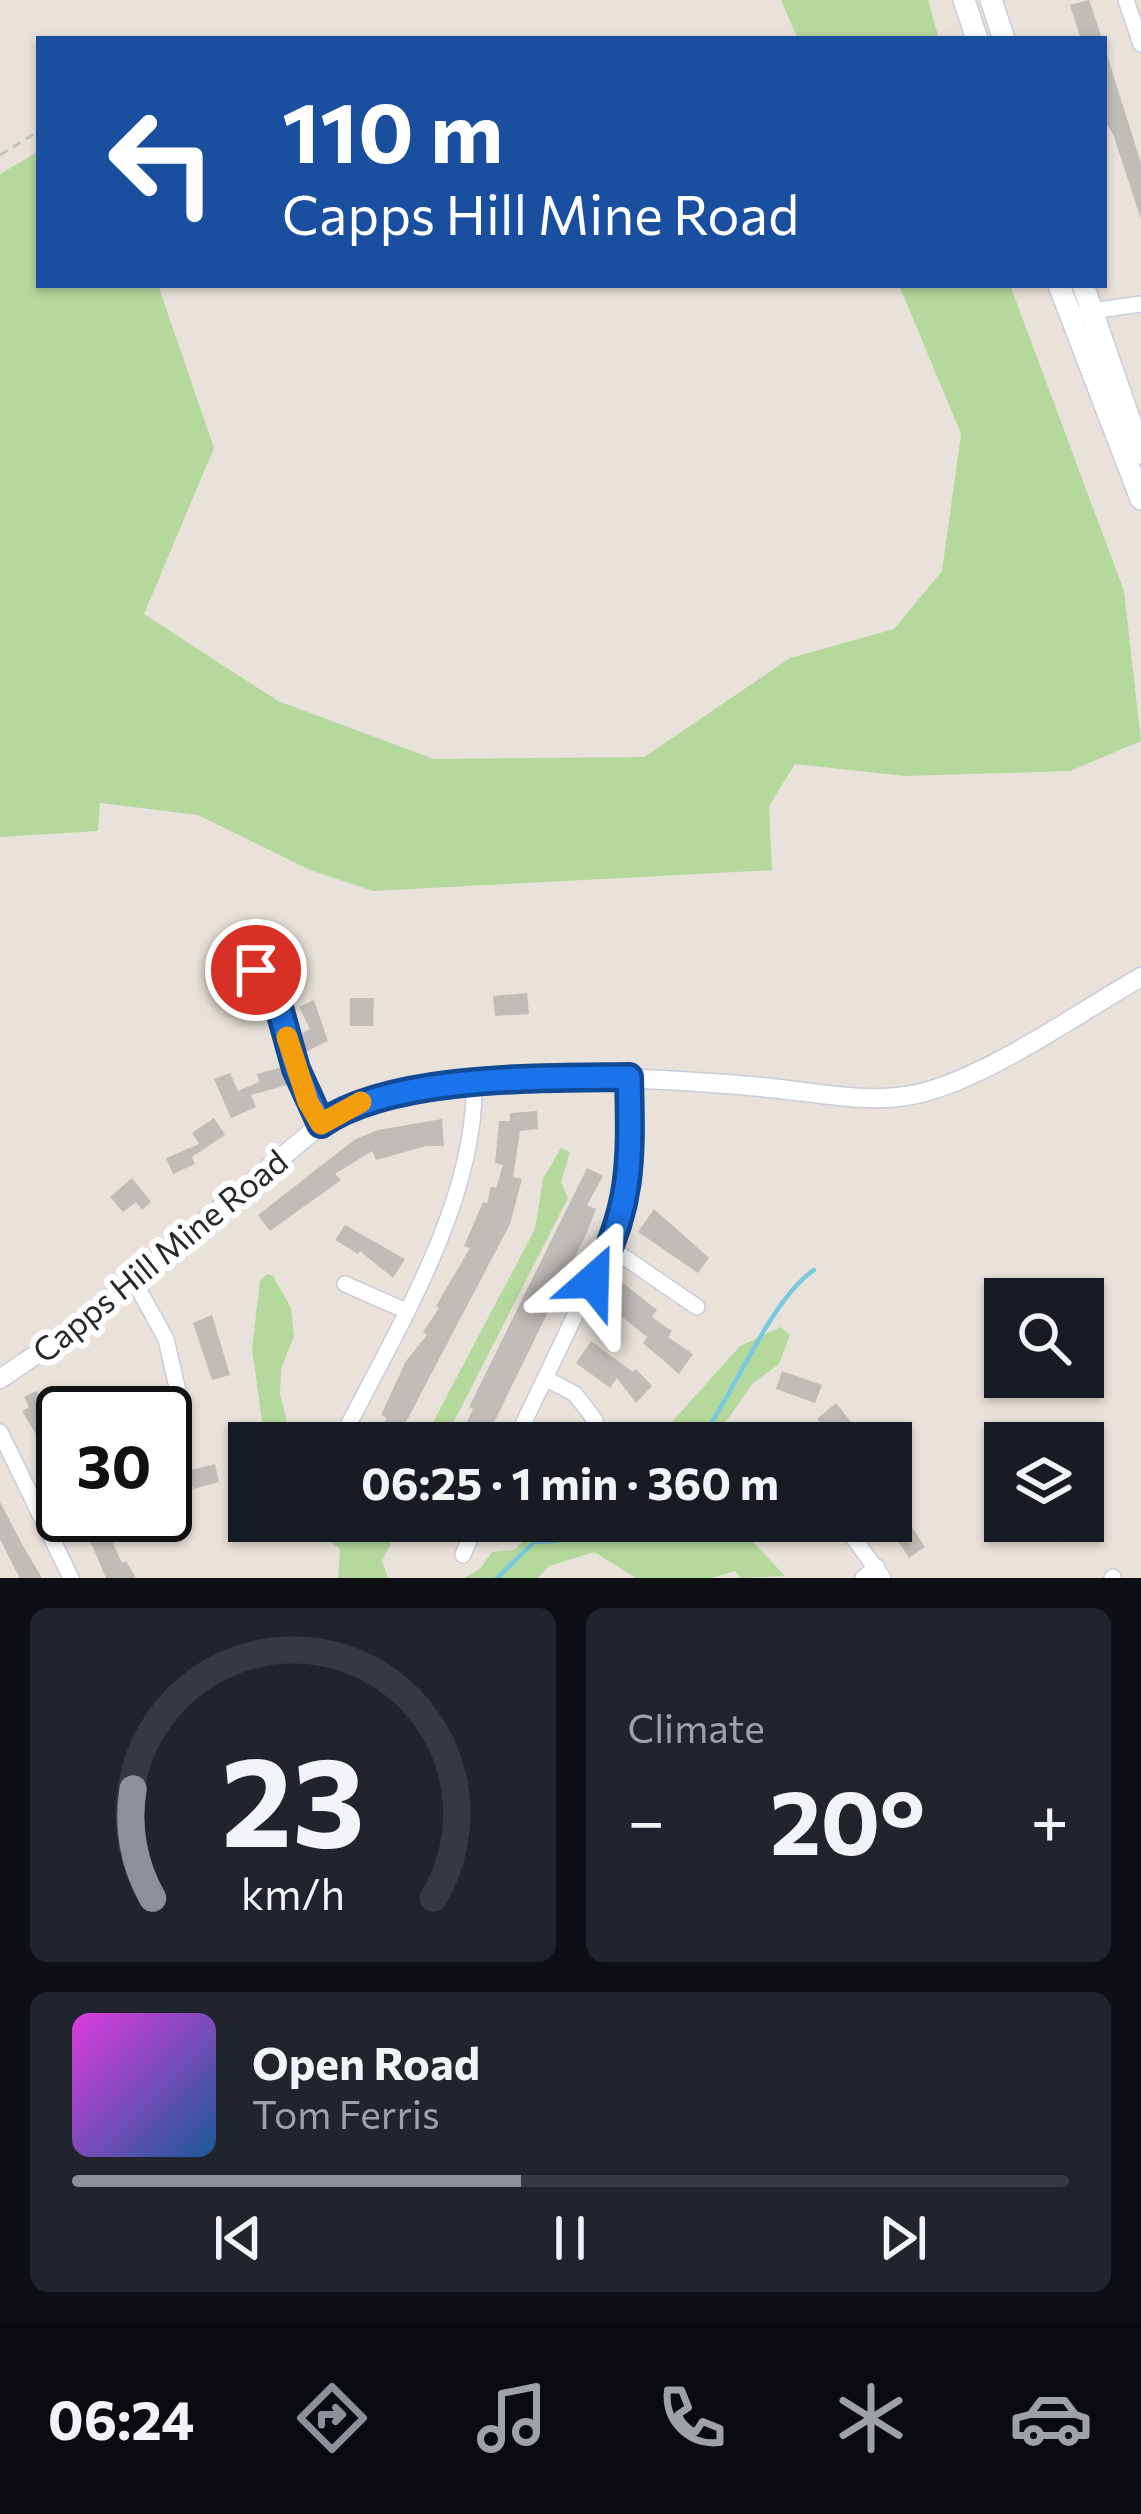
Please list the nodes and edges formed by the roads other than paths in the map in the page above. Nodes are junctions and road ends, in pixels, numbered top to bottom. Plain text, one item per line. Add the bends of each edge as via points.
1 (964, 0) edge
2 (991, 0) edge
3 (1126, 0) edge
4 (975, 36) edge
5 (1003, 36) edge
6 (1141, 44) edge
7 (1061, 288) edge
8 (1083, 288) edge
9 (1141, 304) edge
10 (1080, 313) junction
11 (1141, 453) edge
12 (1141, 499) edge
13 (225, 967) dead end
14 (1141, 977) edge
15 (629, 1077) junction
16 (474, 1085) junction
17 (321, 1124) junction
18 (611, 1248) junction
19 (133, 1279) junction
20 (345, 1284) dead end
21 (697, 1307) dead end
22 (404, 1310) junction
23 (545, 1378) junction
24 (0, 1379) edge
25 (177, 1386) edge
26 (595, 1420) dead end
27 (349, 1422) edge
28 (524, 1422) edge
29 (0, 1432) edge
30 (469, 1542) edge
31 (857, 1542) edge
32 (463, 1556) dead end
33 (880, 1572) edge
34 (71, 1578) edge
35 (862, 1578) edge

1 - 4 main road
2 - 5 main road
3 - 6 street
7 - 10 main road
8 - 10 main road
9 - 10 street
10 - 11 main road
10 - 12 main road
13 - 17 lane via 266,973 272,982
14 - 15 street, Capps Hill Mine Road via 967,1076 906,1096
15 - 16 street, Capps Hill Mine Road
15 - 18 street via 631,1173
16 - 17 street, Capps Hill Mine Road via 381,1096
16 - 22 street via 462,1177
17 - 19 street, Capps Hill Mine Road
18 - 21 street
18 - 23 street
19 - 24 street, Capps Hill Mine Road
19 - 25 street via 166,1339
20 - 22 street
22 - 27 street
23 - 26 street via 575,1394
23 - 28 street
29 - 34 street
30 - 32 street
31 - 33 street
33 - 35 street

